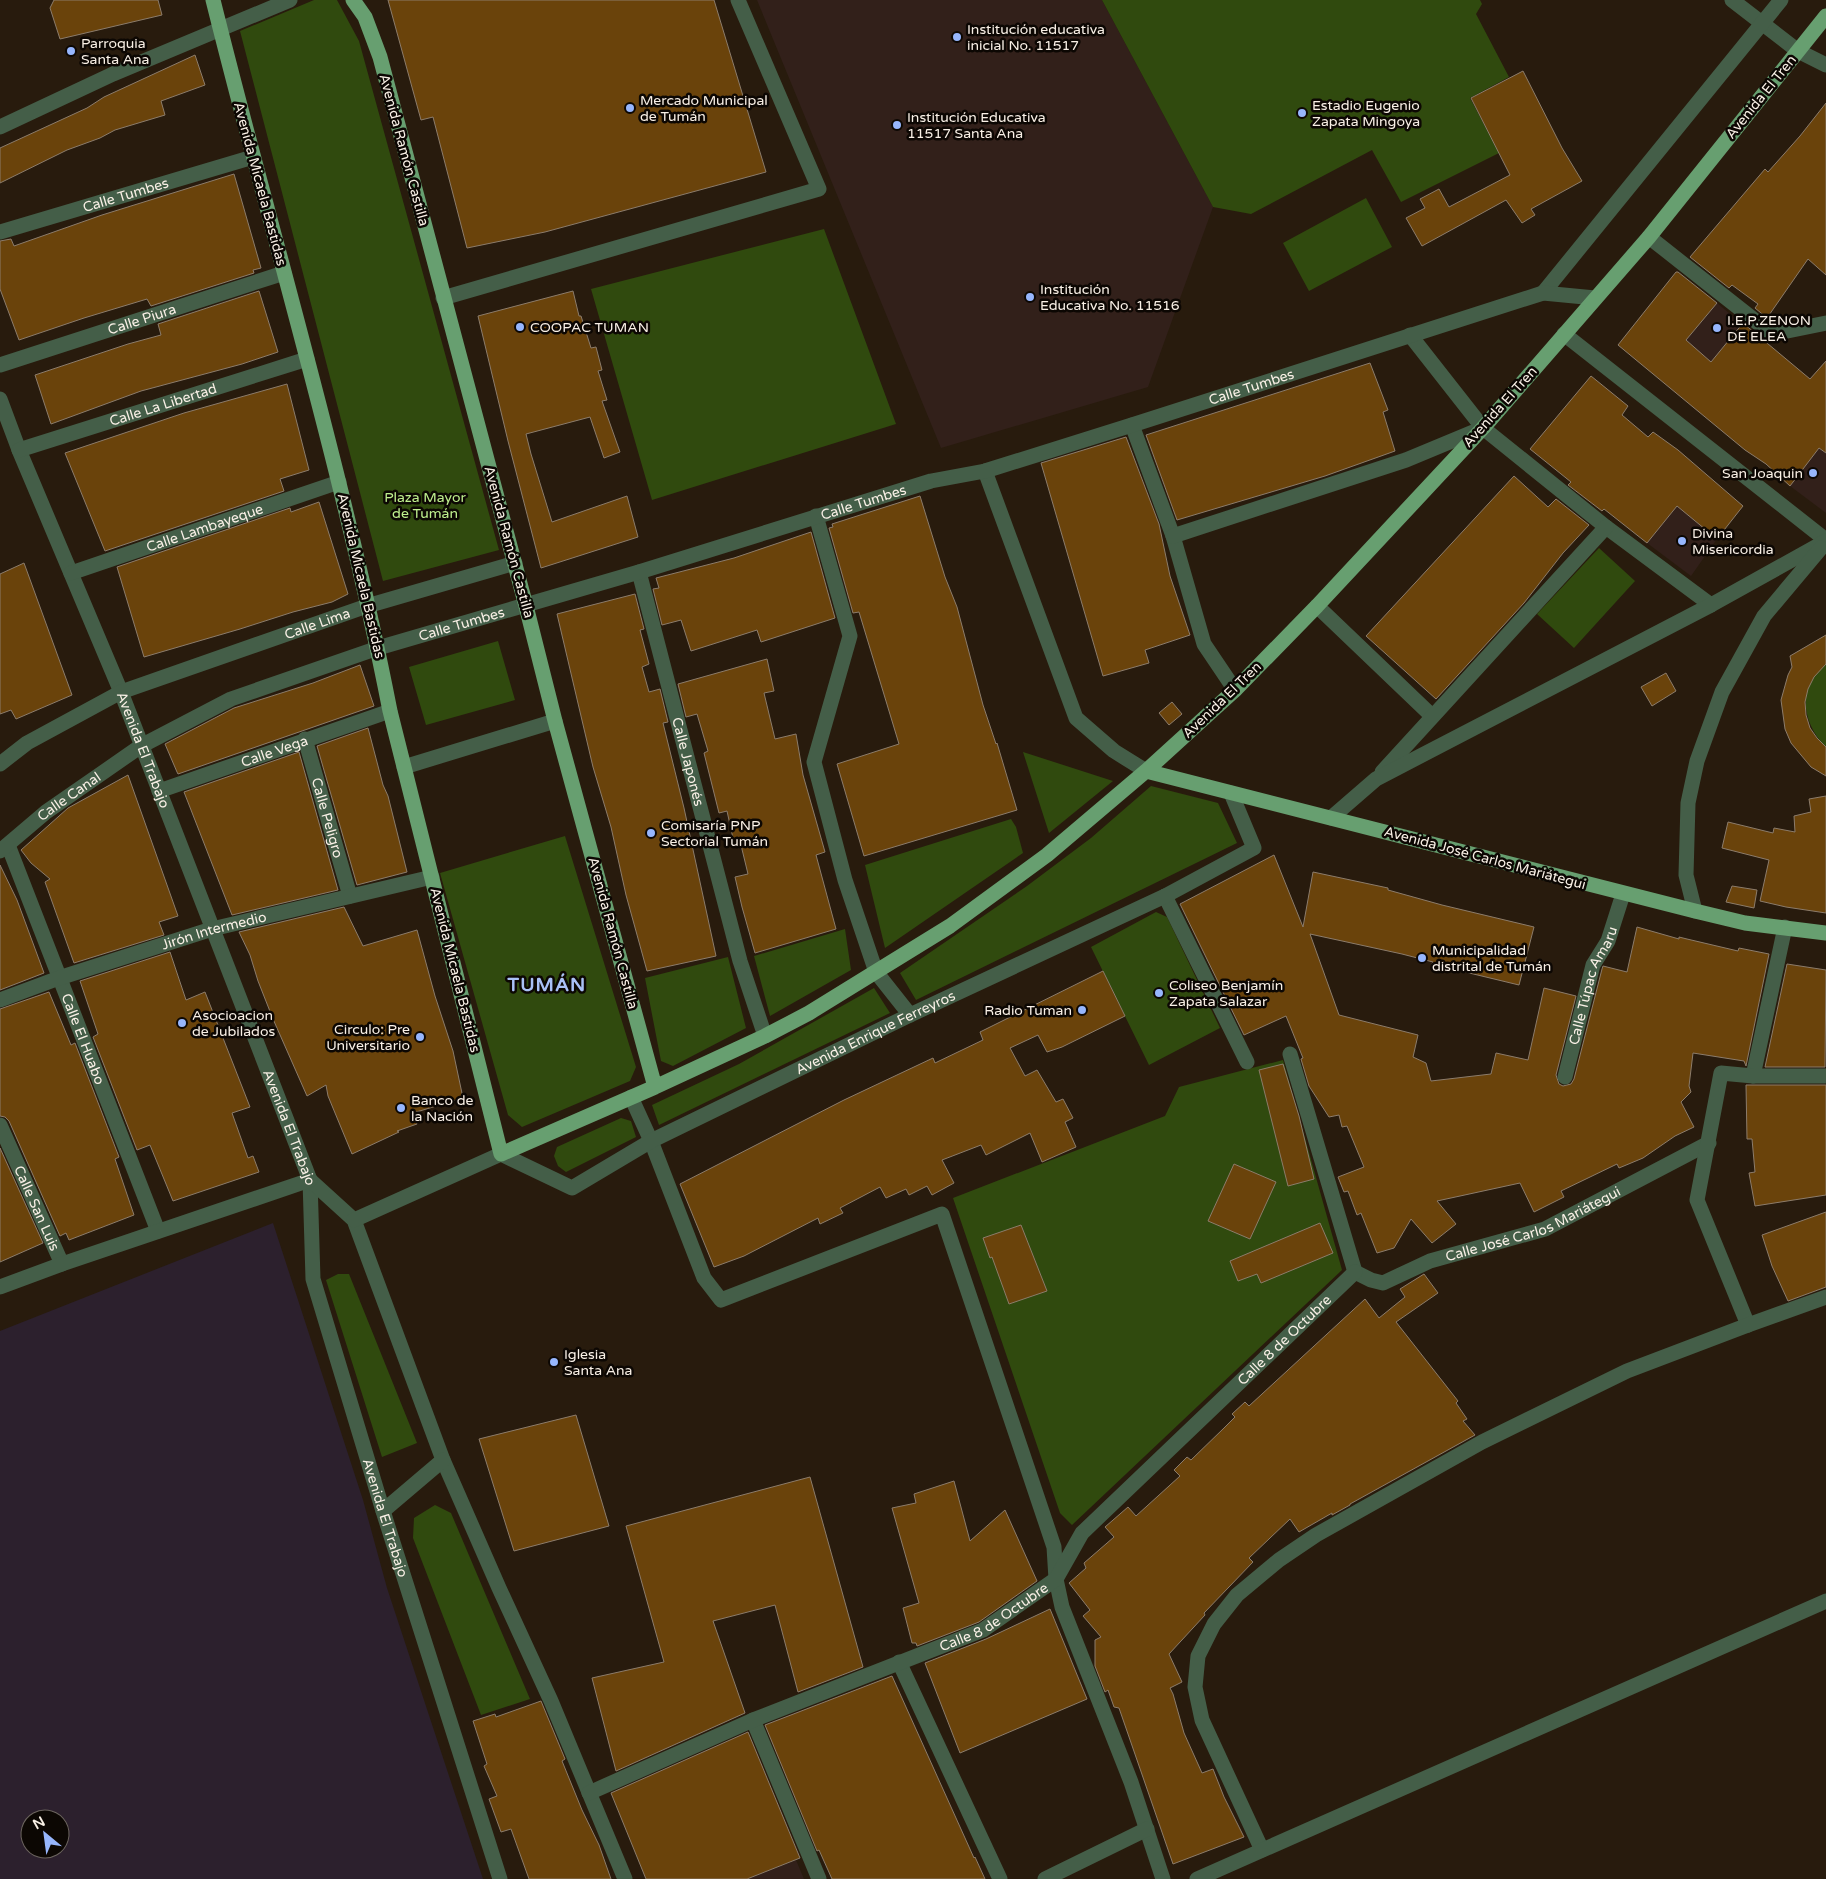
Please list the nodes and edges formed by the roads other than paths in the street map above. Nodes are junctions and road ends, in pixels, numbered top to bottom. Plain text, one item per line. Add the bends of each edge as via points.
1 (212, 0) edge
2 (290, 0) edge
3 (353, 0) edge
4 (738, 0) edge
5 (1732, 0) edge
6 (1781, 0) edge
7 (1826, 16) edge
8 (1761, 23) junction
9 (220, 30) junction
10 (1798, 51) junction
11 (1826, 65) edge
12 (0, 127) edge
13 (253, 157) junction
14 (0, 232) edge
15 (1649, 237) junction
16 (284, 273) junction
17 (1543, 293) junction
18 (444, 298) junction
19 (1595, 298) junction
20 (1826, 323) edge
21 (1564, 334) junction
22 (1410, 335) junction
23 (306, 359) junction
24 (0, 365) edge
25 (0, 399) edge
26 (1132, 425) junction
27 (1483, 428) junction
28 (19, 450) junction
29 (985, 471) junction
30 (339, 482) junction
31 (816, 516) junction
32 (1606, 528) junction
33 (1172, 536) junction
34 (1826, 541) edge
35 (515, 563) junction
36 (639, 572) junction
37 (71, 574) junction
38 (1711, 605) junction
39 (367, 606) junction
40 (526, 606) junction
41 (1317, 606) junction
42 (378, 648) junction
43 (1235, 690) junction
44 (121, 692) junction
45 (390, 711) junction
46 (1432, 716) junction
47 (554, 721) junction
48 (304, 739) junction
49 (141, 746) junction
50 (0, 764) edge
51 (404, 767) junction
52 (1146, 771) junction
53 (1376, 779) junction
54 (159, 791) junction
55 (1231, 793) junction
56 (1331, 818) junction
57 (4, 848) edge
58 (432, 877) junction
59 (1623, 894) junction
60 (350, 896) junction
61 (1165, 896) junction
62 (1694, 911) junction
63 (1785, 927) junction
64 (212, 929) junction
65 (1826, 933) edge
66 (876, 972) junction
67 (59, 978) junction
68 (0, 1000) edge
69 (910, 1015) junction
70 (765, 1036) junction
71 (1290, 1054) dead end
72 (1247, 1062) dead end
73 (1565, 1076) dead end
74 (1753, 1076) junction
75 (1826, 1076) edge
76 (655, 1087) junction
77 (632, 1097) junction
78 (0, 1125) edge
79 (651, 1141) junction
80 (1709, 1143) junction
81 (501, 1154) junction
82 (310, 1180) junction
83 (354, 1220) junction
84 (158, 1231) junction
85 (62, 1264) junction
86 (1354, 1272) junction
87 (0, 1287) edge
88 (1826, 1297) edge
89 (1748, 1324) junction
90 (443, 1460) junction
91 (383, 1511) junction
92 (1056, 1579) junction
93 (1826, 1600) edge
94 (899, 1662) junction
95 (753, 1720) junction
96 (589, 1793) junction
97 (1147, 1828) junction
98 (1262, 1850) junction
99 (500, 1879) edge
100 (625, 1879) edge
101 (819, 1879) edge
102 (1000, 1879) edge
103 (1045, 1879) edge
104 (1162, 1879) edge
105 (1197, 1879) edge

1 - 9 main road, Avenida Micaela Bastidas
2 - 9 street
3 - 18 main road, Avenida Ramón Castilla via 365,17 380,57
4 - 18 street via 819,189
5 - 8 street
6 - 8 street
7 - 10 main road, Avenida El Tren
8 - 10 street
8 - 17 street
9 - 12 street via 113,74
9 - 13 main road, Avenida Micaela Bastidas
10 - 11 street
10 - 15 main road, Avenida El Tren
13 - 14 street, Calle Tumbes
13 - 16 main road, Avenida Micaela Bastidas
15 - 19 main road, Avenida El Tren
15 - 20 street via 1772,334
16 - 23 main road, Avenida Micaela Bastidas
16 - 24 street, Calle Piura
17 - 19 street, Calle Tumbes
17 - 22 street, Calle Tumbes
18 - 35 main road, Avenida Ramón Castilla
19 - 21 main road, Avenida El Tren
21 - 27 main road, Avenida El Tren
21 - 34 street
22 - 26 street, Calle Tumbes
22 - 27 street
23 - 28 street, Calle La Libertad
23 - 30 main road, Avenida Micaela Bastidas
25 - 28 street, Avenida El Trabajo
26 - 29 street, Calle Tumbes
26 - 33 street
27 - 32 street
27 - 33 street via 1406,460
27 - 41 main road, Avenida El Tren
28 - 37 street, Avenida El Trabajo
29 - 31 street, Calle Tumbes via 931,481
29 - 52 street via 1076,718 1114,751
30 - 37 street, Calle Lambayeque
30 - 39 main road, Avenida Micaela Bastidas
31 - 36 street, Calle Tumbes
31 - 66 street via 850,636 814,762 845,880
32 - 38 street
32 - 46 street
33 - 43 street via 1204,644
34 - 38 street
34 - 62 street via 1764,616 1722,692 1697,760 1688,804 1686,875
35 - 39 street, Calle Lima
35 - 40 main road, Avenida Ramón Castilla
36 - 40 street, Calle Tumbes
36 - 70 street, Calle Japonés via 740,961
37 - 44 street, Avenida El Trabajo
38 - 53 street
39 - 42 main road, Avenida Micaela Bastidas
39 - 44 street, Calle Lima
40 - 42 street, Calle Tumbes
40 - 47 main road, Avenida Ramón Castilla
41 - 43 main road, Avenida El Tren
41 - 46 street
42 - 45 main road, Avenida Micaela Bastidas
42 - 49 street, Calle Tumbes via 231,699
43 - 52 main road, Avenida El Tren
44 - 49 street, Avenida El Trabajo
44 - 50 street, Calle Lima via 27,743
45 - 48 street, Calle Vega
45 - 51 main road, Avenida Micaela Bastidas
46 - 53 street
47 - 51 street
47 - 76 main road, Avenida Ramón Castilla
48 - 54 street, Calle Vega
48 - 60 street, Calle Peligro
49 - 54 street, Avenida El Trabajo
49 - 57 street, Calle Canal via 46,812
51 - 58 main road, Avenida Micaela Bastidas
52 - 55 main road, Avenida José Carlos Mariátegui
52 - 66 main road, Avenida El Tren via 1047,855 950,926
53 - 56 street
54 - 64 street, Avenida El Trabajo
55 - 56 main road, Avenida José Carlos Mariátegui
55 - 61 street, Avenida Enrique Ferreyros via 1254,848
56 - 59 main road, Avenida José Carlos Mariátegui
57 - 67 street, Calle El Huabo
58 - 60 street, Jirón Intermedio
58 - 81 main road, Avenida Micaela Bastidas
59 - 62 main road, Avenida José Carlos Mariátegui
59 - 73 street, Calle Túpac Amaru via 1608,941 1593,965
60 - 64 street, Jirón Intermedio
61 - 69 street, Avenida Enrique Ferreyros
61 - 72 street
62 - 63 main road, Avenida José Carlos Mariátegui via 1745,923
63 - 65 main road, Avenida José Carlos Mariátegui
63 - 74 street
64 - 67 street, Jirón Intermedio
64 - 82 street, Avenida El Trabajo
66 - 69 street
66 - 70 main road, Avenida El Tren
67 - 68 street, Jirón Intermedio
67 - 84 street, Calle El Huabo
69 - 79 street, Avenida Enrique Ferreyros
70 - 76 main road, Avenida El Tren
71 - 86 street
74 - 75 street
74 - 80 street via 1722,1073
76 - 77 main road, Avenida El Tren
77 - 79 street
77 - 81 main road, Avenida El Tren
78 - 85 street, Calle San Luis
79 - 81 street, Avenida Enrique Ferreyros via 572,1188
79 - 92 street via 704,1278 721,1300 942,1214 1054,1547
80 - 86 street, Calle José Carlos Mariátegui via 1544,1229 1430,1261 1383,1283
80 - 89 street via 1697,1200
81 - 83 street
82 - 83 street
82 - 84 street
82 - 91 street, Avenida El Trabajo via 313,1279
83 - 90 street
84 - 85 street
85 - 87 street
86 - 92 street, Calle 8 de Octubre via 1082,1532
88 - 89 street
89 - 98 street via 1626,1371 1482,1442 1316,1535 1237,1595 1214,1624 1198,1656 1195,1687 1202,1720
90 - 91 street
90 - 96 street
91 - 99 street, Avenida El Trabajo
92 - 94 street, Calle 8 de Octubre via 983,1630
92 - 97 street via 1062,1607
93 - 98 street
94 - 95 street, Calle 8 de Octubre
94 - 102 street
95 - 96 street, Calle 8 de Octubre
95 - 101 street
96 - 100 street
97 - 103 street
97 - 104 street
98 - 105 street

